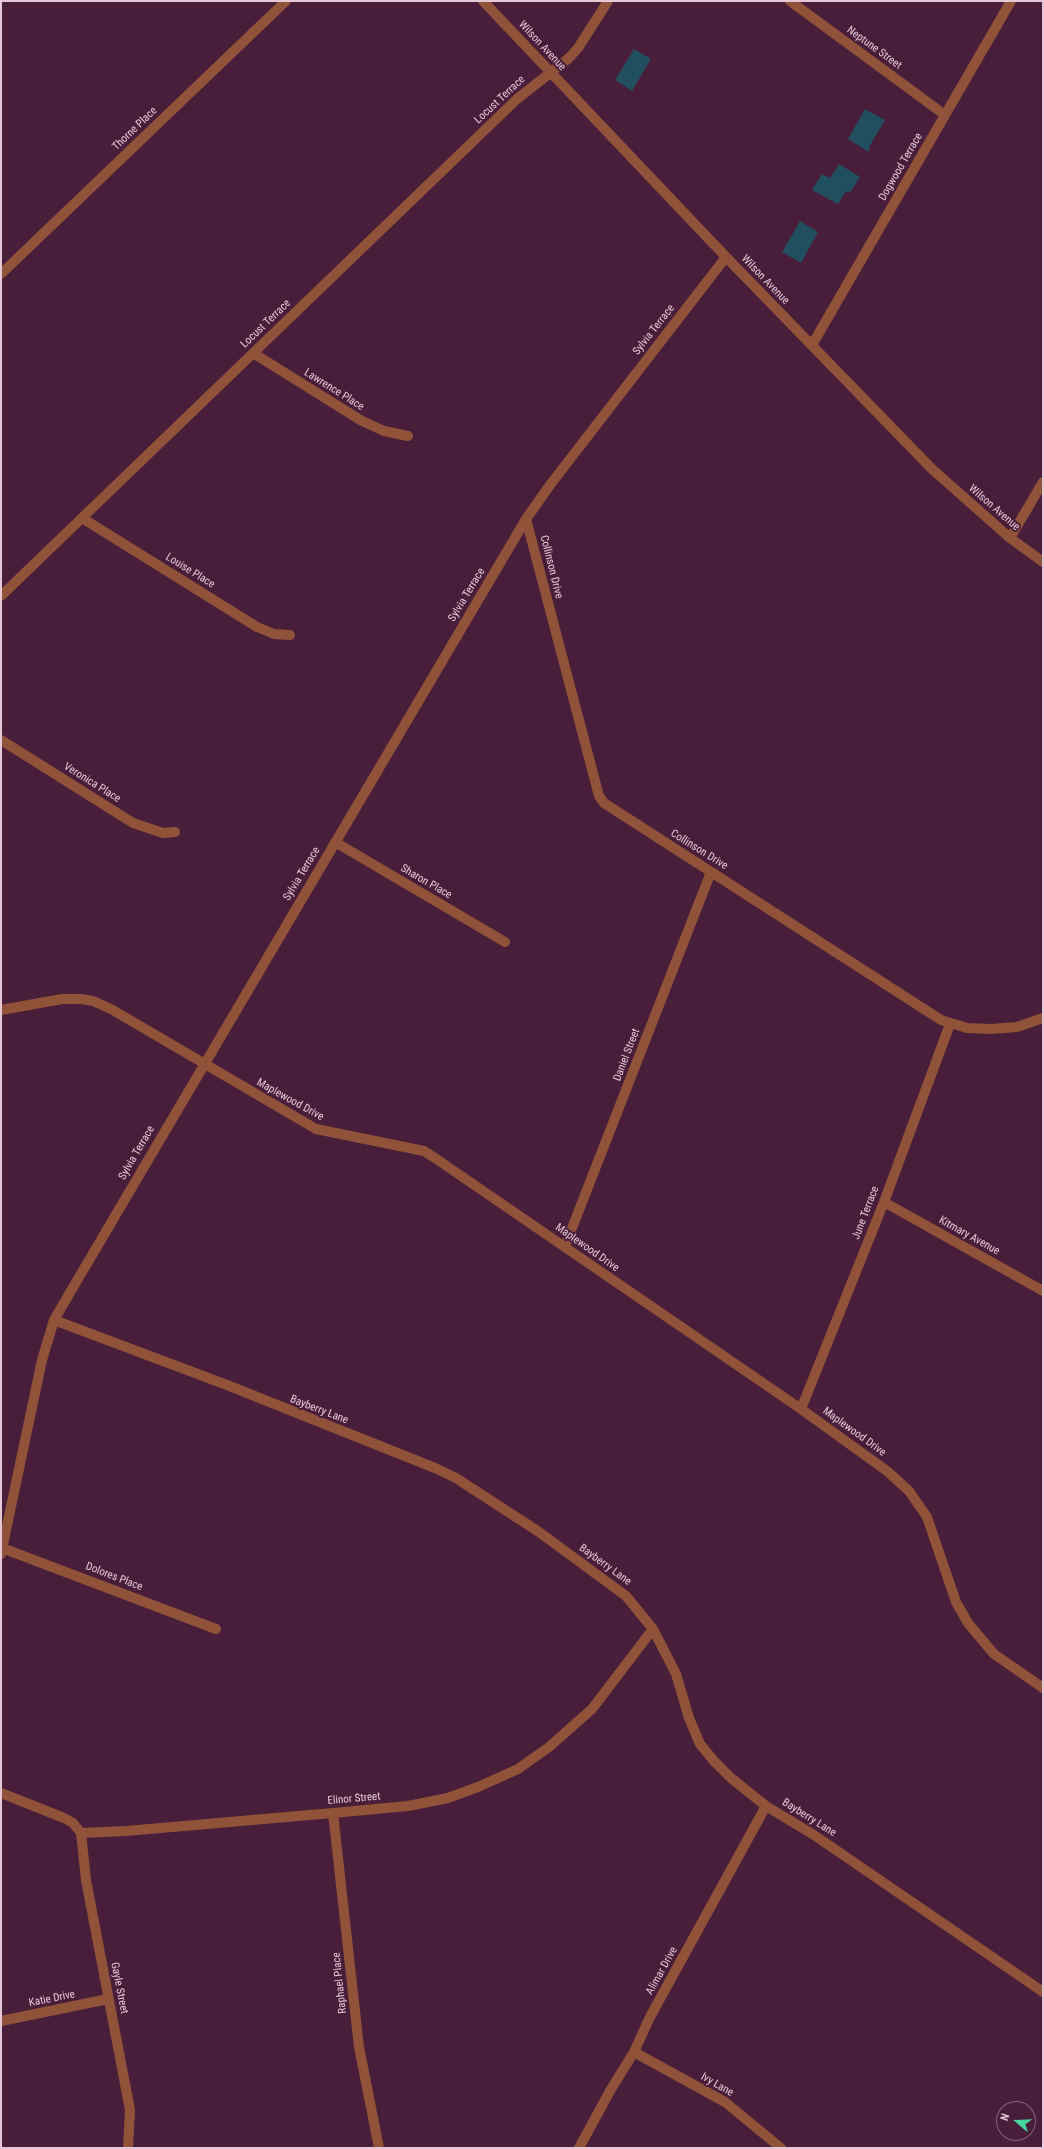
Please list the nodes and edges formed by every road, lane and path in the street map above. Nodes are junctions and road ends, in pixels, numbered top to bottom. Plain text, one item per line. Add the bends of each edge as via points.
1 (286, 1) edge
2 (483, 1) edge
3 (608, 1) edge
4 (790, 1) edge
5 (1011, 1) edge
6 (550, 72) junction
7 (944, 115) junction
8 (726, 257) junction
9 (1, 274) edge
10 (812, 346) junction
11 (253, 353) junction
12 (408, 436) dead end
13 (1043, 482) edge
14 (82, 518) junction
15 (526, 519) junction
16 (1010, 538) junction
17 (1043, 562) edge
18 (1, 596) edge
19 (290, 634) dead end
20 (1, 740) edge
21 (175, 832) dead end
22 (335, 842) junction
23 (711, 872) junction
24 (505, 942) dead end
25 (1, 1010) edge
26 (1043, 1018) edge
27 (950, 1024) junction
28 (204, 1064) junction
29 (884, 1202) junction
30 (565, 1246) junction
31 (1043, 1291) edge
32 (54, 1320) junction
33 (801, 1410) junction
34 (2, 1551) edge
35 (216, 1629) dead end
36 (653, 1629) junction
37 (1043, 1688) edge
38 (1, 1793) edge
39 (766, 1806) junction
40 (334, 1813) junction
41 (81, 1833) junction
42 (1043, 1992) edge
43 (108, 1999) junction
44 (1, 2021) edge
45 (634, 2052) junction
46 (128, 2148) edge
47 (379, 2148) edge
48 (578, 2148) edge
49 (781, 2148) edge

1 - 9 street, Thorne Place
2 - 6 street, Wilson Avenue
3 - 6 street, Locust Terrace via 578,48
4 - 7 street, Neptune Street
5 - 7 street, Dogwood Terrace
6 - 8 street, Wilson Avenue
6 - 11 street, Locust Terrace via 517,99
7 - 10 street, Dogwood Terrace
8 - 10 street, Wilson Avenue
8 - 15 street, Sylvia Terrace
10 - 16 street, Wilson Avenue via 932,469
11 - 12 street, Lawrence Place via 362,421 384,431
11 - 14 street, Locust Terrace
13 - 16 street
14 - 18 street, Locust Terrace
14 - 19 street, Louise Place via 257,627 274,634
15 - 22 street, Sylvia Terrace
15 - 23 street, Collinson Drive via 599,796 604,803
16 - 17 street, Wilson Avenue
20 - 21 street, Veronica Place via 133,822 163,833
22 - 24 street, Sharon Place
22 - 28 street, Sylvia Terrace
23 - 27 street, Collinson Drive
23 - 30 street, Daniel Street
25 - 28 street, Maplewood Drive via 62,999 93,1001
26 - 27 street, Collinson Drive via 1017,1026 991,1029
27 - 29 street, June Terrace
28 - 30 street, Maplewood Drive via 316,1129 424,1151
28 - 32 street, Sylvia Terrace
29 - 31 street, Kitmary Avenue
29 - 33 street, June Terrace
30 - 33 street, Maplewood Drive
32 - 34 street, Sylvia Terrace via 42,1360
32 - 36 street, Bayberry Lane via 228,1385 456,1478 539,1532 626,1596
33 - 37 street, Maplewood Drive via 887,1471 910,1491 930,1522 956,1602 968,1623 994,1654
34 - 35 street, Dolores Place
36 - 39 street, Bayberry Lane via 676,1674 691,1724 700,1744 731,1778
36 - 40 street, Elinor Street via 583,1718 549,1747 518,1768 448,1798 408,1806
38 - 41 street via 64,1818 73,1823
39 - 42 street, Bayberry Lane via 820,1839
39 - 45 street, Alimar Drive via 650,2017
40 - 41 street, Elinor Street
40 - 47 street, Raphael Place via 359,2046
41 - 43 street, Gayle Street via 86,1880
43 - 44 street, Katie Drive
43 - 46 street, Gayle Street via 130,2110
45 - 48 street, Alimar Drive
45 - 49 street, Ivy Lane via 725,2102

